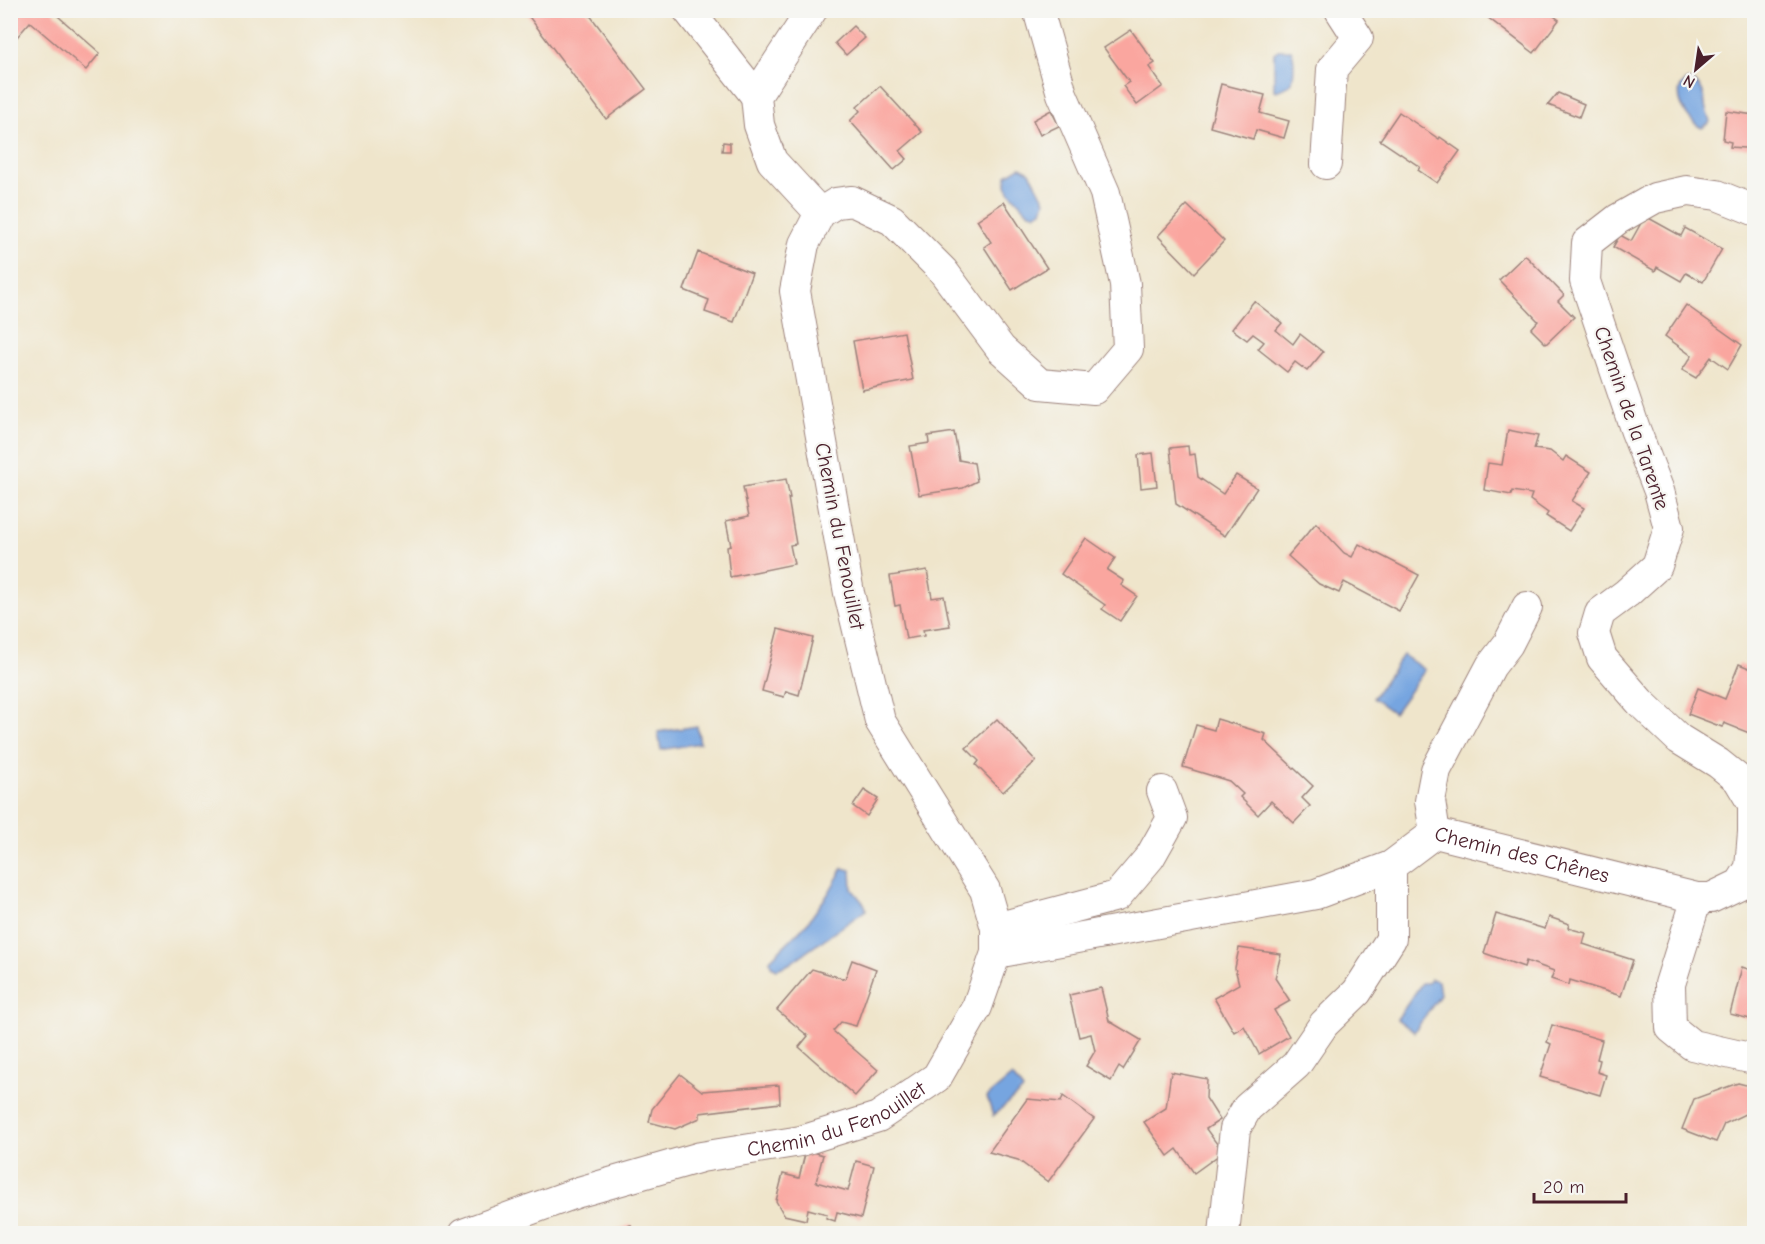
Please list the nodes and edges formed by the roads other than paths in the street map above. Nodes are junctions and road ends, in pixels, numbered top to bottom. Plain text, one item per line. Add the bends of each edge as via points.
1 (688, 10) edge
2 (812, 10) edge
3 (1040, 10) edge
4 (1340, 10) edge
5 (756, 96) junction
6 (1326, 164) dead end
7 (1755, 210) edge
8 (820, 213) junction
9 (1527, 607) dead end
10 (1162, 791) dead end
11 (1436, 833) junction
12 (1391, 866) junction
13 (1697, 898) junction
14 (996, 940) junction
15 (1755, 1059) edge
16 (463, 1233) edge
17 (1224, 1233) edge

1 - 5 street
2 - 5 street
3 - 8 street via 1062,94 1105,193 1125,284 1128,349 1094,389 1040,384 1001,349 943,271 892,220 852,201 836,203
4 - 6 street via 1358,38 1332,69
5 - 8 street via 759,125 772,161
7 - 13 street, Chemin de la Tarente via 1717,195 1687,191 1655,198 1587,243 1585,281 1669,528 1657,566 1600,613 1594,633 1602,658 1640,702 1679,739 1738,779 1753,804 1750,868 1740,884 1711,898
8 - 14 street, Chemin du Fenouillet via 804,244 795,291 854,614 880,721 985,890
9 - 11 street via 1436,770 1430,801
10 - 14 street via 1172,818 1150,856 1117,896
11 - 12 street, Chemin des Chênes
11 - 13 street, Chemin des Chênes
12 - 14 street, Chemin des Chênes via 1316,894
12 - 17 street via 1391,939 1357,992 1324,1024 1296,1065 1247,1108 1235,1130
13 - 15 street via 1670,984 1671,1029 1692,1045
14 - 16 street, Chemin du Fenouillet via 977,1007 937,1077 878,1117 801,1141 690,1160 579,1192

